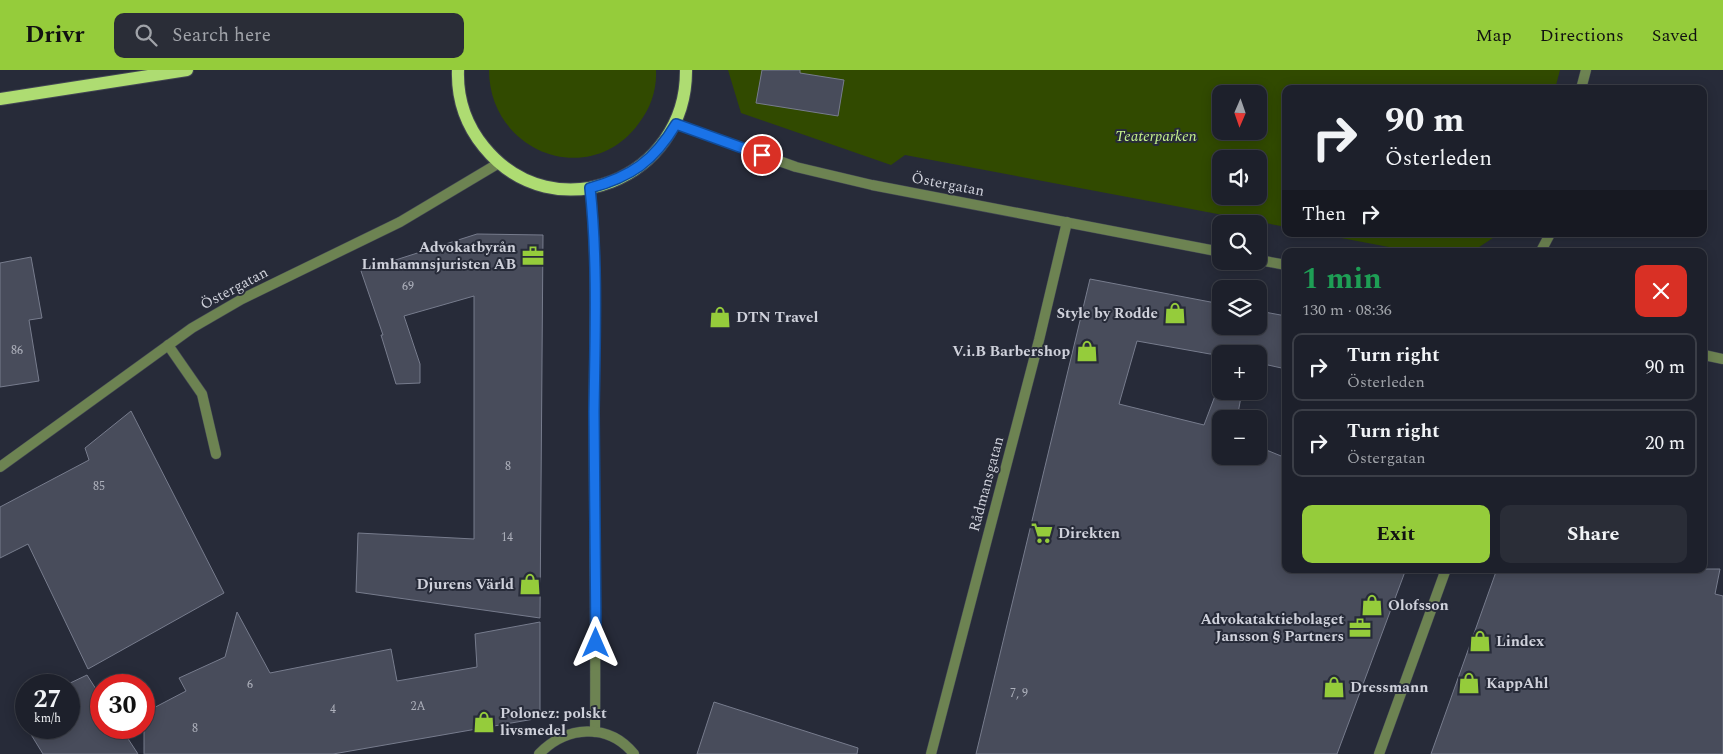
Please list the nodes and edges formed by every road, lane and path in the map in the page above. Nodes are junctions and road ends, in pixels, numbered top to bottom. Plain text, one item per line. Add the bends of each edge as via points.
1 (187, 70) edge
2 (686, 70) edge
3 (1586, 70) edge
4 (454, 72) edge
5 (1583, 85) edge
6 (0, 99) edge
7 (676, 124) junction
8 (499, 163) junction
9 (590, 188) junction
10 (1067, 222) junction
11 (1212, 250) edge
12 (1267, 261) edge
13 (1282, 264) edge
14 (168, 346) junction
15 (1707, 356) edge
16 (1723, 359) edge
17 (216, 454) dead end
18 (0, 466) edge
19 (1445, 573) edge
20 (595, 732) junction
21 (539, 754) edge
22 (634, 754) edge
23 (932, 754) edge
24 (1379, 754) edge

1 - 6 main road
2 - 7 main road via 683,105
3 - 5 street
4 - 8 main road via 469,124
7 - 9 main road via 655,154 641,166 625,176
7 - 10 street, Östergatan via 796,167 872,185
8 - 9 main road via 542,185
8 - 14 street, Östergatan via 400,222 242,299
9 - 20 street via 596,278
10 - 11 street, Östergatan
10 - 23 street, Rådmansgatan
12 - 13 street
14 - 17 street via 202,394
14 - 18 street, Östergatan
15 - 16 street
19 - 24 street
20 - 21 street via 558,738
20 - 22 street via 616,738

